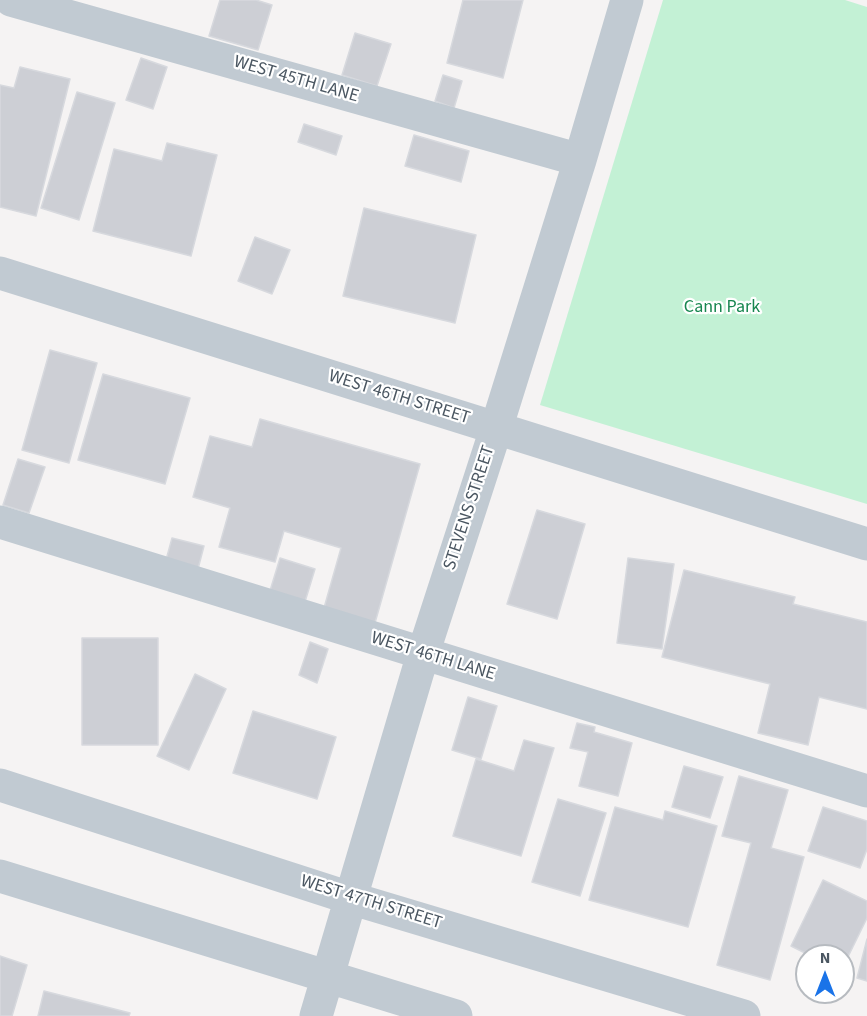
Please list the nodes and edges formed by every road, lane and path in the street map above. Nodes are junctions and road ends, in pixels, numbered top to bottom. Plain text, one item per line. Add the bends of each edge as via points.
1 (11, 0) edge
2 (627, 0) edge
3 (580, 160) junction
4 (0, 273) edge
5 (496, 429) junction
6 (0, 522) edge
7 (867, 544) edge
8 (423, 654) junction
9 (0, 785) edge
10 (867, 790) edge
11 (0, 876) edge
12 (350, 898) junction
13 (327, 976) junction
14 (316, 1016) edge
15 (456, 1016) edge
16 (744, 1016) edge

1 - 3 street, WEST 45TH LANE
2 - 3 street, STEVENS STREET
3 - 5 street, STEVENS STREET
4 - 5 street, WEST 46TH STREET
5 - 7 street, WEST 46TH STREET
5 - 8 street, STEVENS STREET
6 - 8 street, WEST 46TH LANE
8 - 10 street, WEST 46TH LANE
8 - 12 street, STEVENS STREET
9 - 12 street, WEST 47TH STREET
11 - 13 street
12 - 13 street, STEVENS STREET
12 - 16 street, WEST 47TH STREET
13 - 14 street, STEVENS STREET
13 - 15 street

